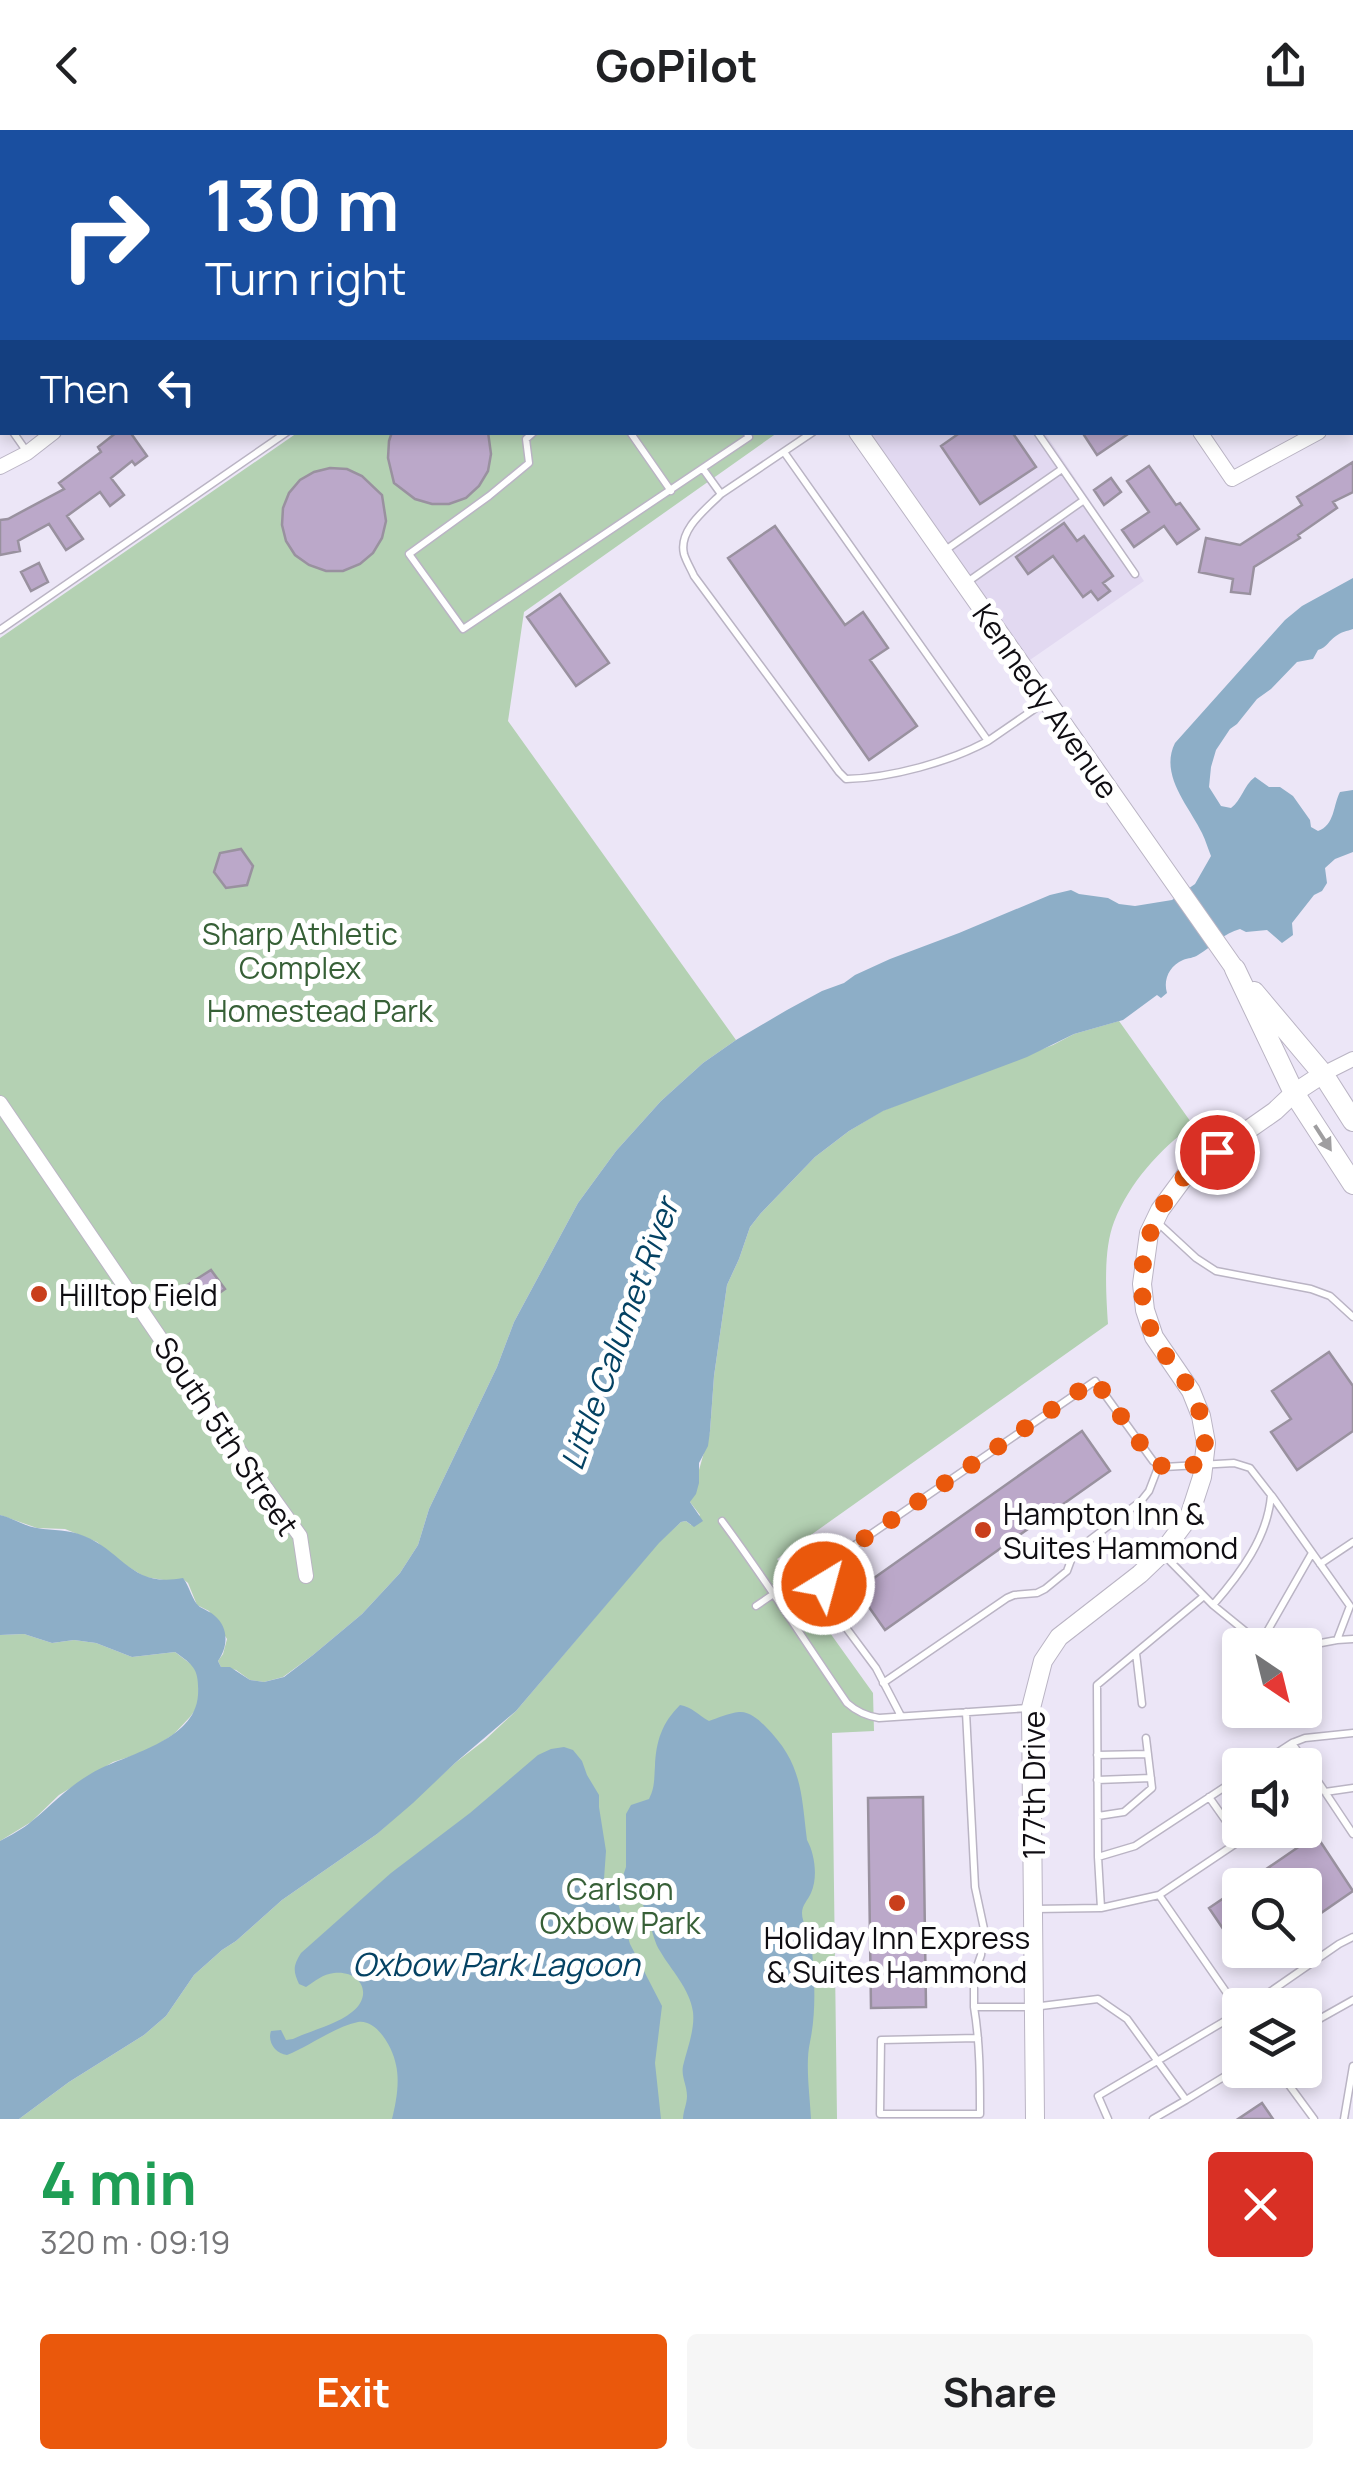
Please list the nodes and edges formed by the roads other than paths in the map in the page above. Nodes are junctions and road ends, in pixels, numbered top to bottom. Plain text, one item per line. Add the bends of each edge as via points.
1 (15, 435) edge
2 (50, 435) edge
3 (283, 435) edge
4 (531, 435) edge
5 (632, 435) edge
6 (748, 435) edge
7 (809, 435) edge
8 (860, 435) edge
9 (1039, 435) edge
10 (1202, 435) edge
11 (1313, 435) edge
12 (784, 452) junction
13 (27, 453) junction
14 (0, 467) edge
15 (703, 469) junction
16 (1062, 469) junction
17 (671, 490) junction
18 (721, 494) junction
19 (1084, 500) junction
20 (942, 552) junction
21 (1135, 574) dead end
22 (965, 584) junction
23 (0, 630) edge
24 (1046, 700) junction
25 (988, 740) junction
26 (1234, 969) junction
27 (1353, 1059) edge
28 (1323, 1074) junction
29 (1294, 1093) junction
30 (0, 1103) edge
31 (1353, 1121) edge
32 (1353, 1184) edge
33 (1155, 1220) junction
34 (1353, 1317) edge
35 (1205, 1464) junction
36 (1159, 1465) junction
37 (1271, 1495) junction
38 (722, 1522) dead end
39 (1353, 1542) edge
40 (1312, 1553) junction
41 (1162, 1554) junction
42 (1320, 1564) junction
43 (306, 1576) dead end
44 (791, 1582) dead end
45 (772, 1595) junction
46 (1204, 1596) junction
47 (1213, 1605) junction
48 (1352, 1605) edge
49 (756, 1606) dead end
50 (1241, 1628) edge
51 (1270, 1628) edge
52 (1353, 1639) edge
53 (1338, 1640) junction
54 (1322, 1643) edge
55 (1136, 1653) junction
56 (883, 1683) junction
57 (1142, 1704) dead end
58 (1031, 1708) junction
59 (966, 1712) junction
60 (901, 1716) junction
61 (1353, 1733) edge
62 (1146, 1738) dead end
63 (1292, 1743) junction
64 (1284, 1748) edge
65 (1295, 1748) edge
66 (1148, 1754) junction
67 (1097, 1755) junction
68 (1150, 1778) junction
69 (1098, 1780) junction
70 (1353, 1788) edge
71 (1222, 1789) edge
72 (1322, 1789) joint
73 (1209, 1797) junction
74 (1222, 1815) edge
75 (1098, 1816) junction
76 (1353, 1834) edge
77 (1230, 1848) edge
78 (1098, 1856) junction
79 (1159, 1895) junction
80 (1101, 1908) junction
81 (1032, 1909) junction
82 (1353, 1937) edge
83 (1223, 1988) edge
84 (1275, 1988) edge
85 (1353, 2000) edge
86 (974, 2007) junction
87 (1033, 2007) junction
88 (1322, 2018) edge
89 (1222, 2023) edge
90 (978, 2038) junction
91 (1158, 2060) junction
92 (1353, 2066) edge
93 (1222, 2078) edge
94 (1291, 2088) edge
95 (1186, 2100) junction
96 (1034, 2119) edge
97 (1108, 2119) edge
98 (1153, 2119) edge
99 (1314, 2119) edge
100 (1344, 2119) edge

1 - 13 lane
2 - 13 street
3 - 23 lane
4 - 17 lane via 529,463 409,554 463,629
5 - 17 lane
6 - 15 lane
7 - 12 lane
8 - 20 street, Kennedy Avenue
9 - 16 lane
10 - 11 street via 1232,479
12 - 18 lane
12 - 25 lane
13 - 14 street
15 - 17 lane
15 - 18 lane
16 - 19 lane
16 - 20 lane
18 - 25 lane via 684,537 683,552 839,772 846,778 878,776
19 - 21 lane
19 - 22 lane
20 - 22 street, Kennedy Avenue
22 - 24 street, Kennedy Avenue
24 - 25 lane
24 - 26 street, Kennedy Avenue
26 - 28 main road, Kennedy Avenue
26 - 29 main road, Kennedy Avenue
27 - 28 street
28 - 29 street, 177th Drive
28 - 31 main road, Kennedy Avenue
29 -> 32 main road, Kennedy Avenue
29 - 33 street, 177th Drive via 1188,1172
30 - 43 street, South 5th Street via 300,1536
33 - 34 lane via 1216,1272 1312,1290
33 - 35 street, 177th Drive via 1144,1258 1145,1310 1201,1416
35 - 36 lane
35 - 37 lane via 1250,1468
35 - 41 street, 177th Drive via 1190,1518
36 - 56 lane via 1141,1501 1074,1552 1059,1578 1037,1594 1007,1598
36 - 56 lane via 1095,1380 833,1560 824,1576 827,1595
37 - 40 lane
37 - 47 lane via 1270,1513 1244,1567
38 - 45 lane
39 - 42 lane
40 - 42 lane
40 - 51 lane
41 - 46 lane
41 - 58 street, 177th Drive via 1059,1638 1043,1661
42 - 48 lane
44 - 45 lane
45 - 49 lane
45 - 60 lane via 846,1703 870,1717
46 - 47 lane
46 - 55 lane
47 - 50 lane
48 - 53 lane
52 - 53 lane
53 - 54 lane
55 - 57 lane
55 - 67 lane via 1097,1685
56 - 60 lane
58 - 59 lane
58 - 81 street, 177th Drive
59 - 60 lane
59 - 86 lane via 975,1887 984,1930
61 - 63 lane
62 - 66 lane
63 - 64 lane
63 - 65 lane
66 - 67 lane
66 - 68 lane
67 - 69 lane
68 - 69 lane
68 - 75 lane via 1152,1788 1124,1812
69 - 75 lane
70 - 72 lane
71 - 73 lane
72 - 76 lane
73 - 74 lane
73 - 78 lane via 1135,1846
75 - 78 lane
77 - 79 lane
78 - 80 lane
79 - 80 lane
79 - 83 lane
80 - 81 lane
81 - 87 street, 177th Drive
82 - 84 lane
85 - 88 lane
86 - 87 lane
86 - 90 lane
87 - 91 lane via 1098,1999 1127,2019
87 - 96 street, 177th Drive
89 - 91 lane
90 - 90 lane via 980,2114 880,2114 880,2040
91 - 95 lane
91 - 97 lane via 1098,2096
92 - 100 lane
93 - 95 lane
94 - 99 lane
95 - 98 lane

